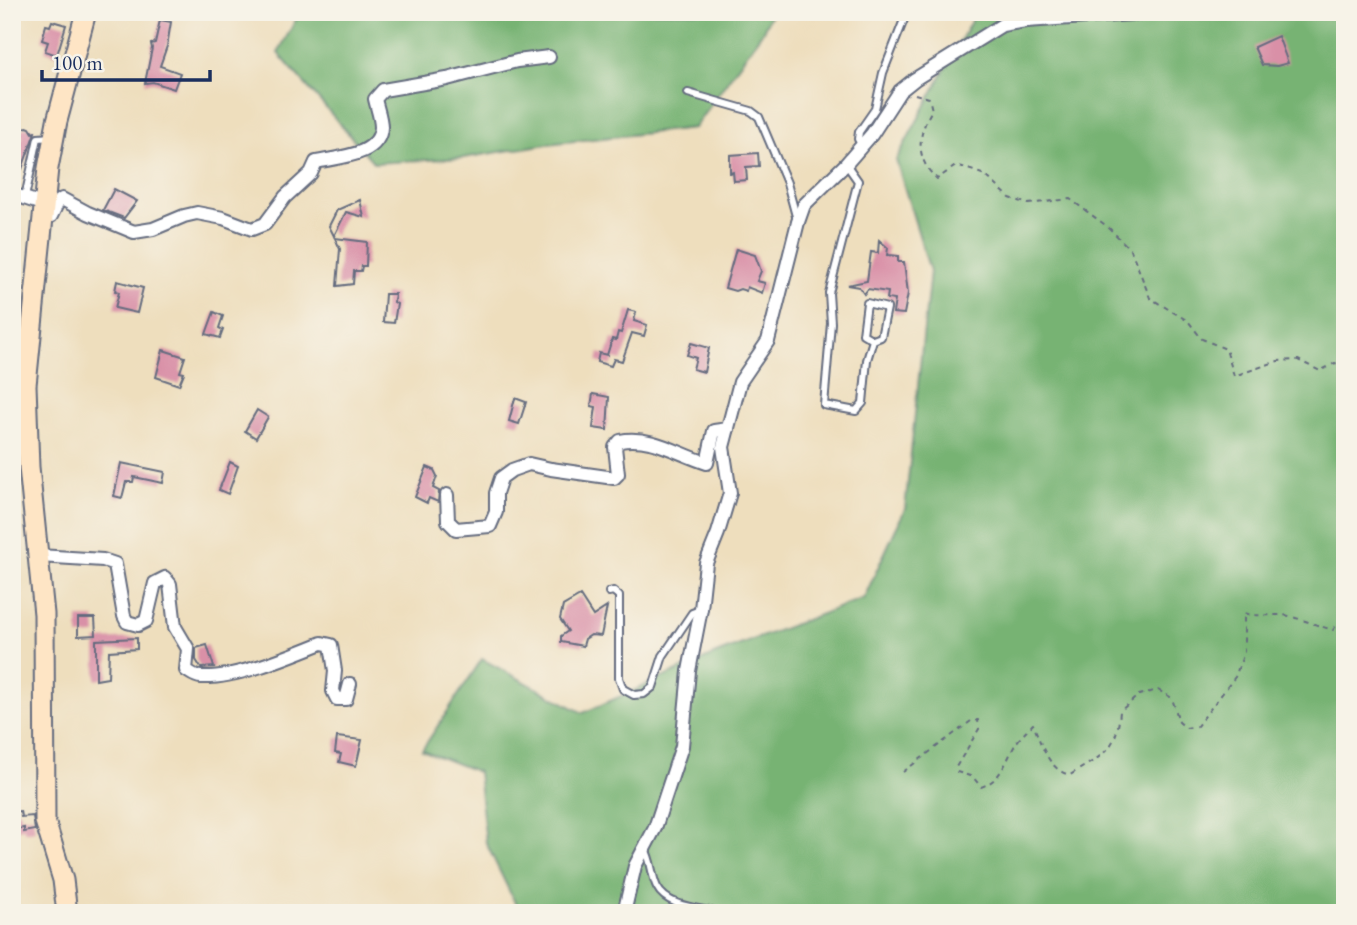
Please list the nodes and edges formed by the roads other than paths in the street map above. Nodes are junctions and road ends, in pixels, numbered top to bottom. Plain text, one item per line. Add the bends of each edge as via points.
1 (86, 12) edge
2 (906, 12) edge
3 (1162, 12) edge
4 (1096, 16) edge
5 (549, 57) dead end
6 (688, 93) dead end
7 (54, 137) junction
8 (862, 146) junction
9 (846, 164) junction
10 (18, 196) edge
11 (44, 212) junction
12 (798, 222) junction
13 (873, 340) junction
14 (728, 429) junction
15 (447, 495) dead end
16 (39, 556) junction
17 (609, 592) dead end
18 (701, 609) junction
19 (351, 684) dead end
20 (644, 847) junction
21 (67, 913) edge
22 (624, 913) edge
23 (719, 913) edge

1 - 7 main road
2 - 8 lane via 875,109 859,132
3 - 4 street
4 - 8 street via 1002,26 900,91
5 - 11 street via 383,90 375,99 381,127 369,150 316,162 265,224 252,229 197,213 134,232 62,200 51,216
6 - 12 lane via 759,117
7 - 10 lane via 38,138
7 - 11 main road
8 - 9 street
9 - 12 street via 804,205
9 - 13 lane via 858,181 829,293 824,405 856,411 863,403
10 - 11 street
11 - 16 main road via 26,385
12 - 14 street via 768,341 740,382
13 - 13 lane via 881,337 887,308 867,303 863,334
14 - 15 street via 714,431 707,463 666,446 632,439 615,447 618,474 614,478 529,464 512,470 501,478 490,526 456,529 448,521
14 - 18 street via 723,447 730,493 706,563
16 - 19 street via 115,564 124,616 138,625 146,621 155,583 165,579 170,584 175,627 188,649 186,670 198,677 265,664 322,643 331,645 337,699 346,699
16 - 21 main road via 46,821 64,880
17 - 18 lane via 619,596 619,678 623,689 634,695 653,687 663,656 692,613
18 - 20 street via 682,746 656,828
20 - 22 street
20 - 23 lane via 657,888 675,903

